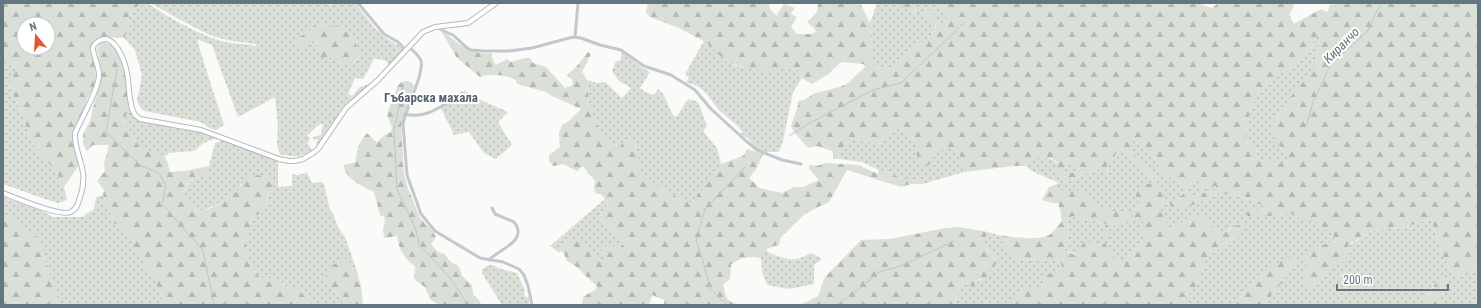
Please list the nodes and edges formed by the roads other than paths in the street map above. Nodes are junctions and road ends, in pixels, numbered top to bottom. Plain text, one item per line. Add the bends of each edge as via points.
1 (358, 3) edge
2 (496, 3) edge
3 (578, 3) edge
4 (435, 27) junction
5 (575, 38) junction
6 (407, 49) junction
7 (462, 93) dead end
8 (405, 114) junction
9 (801, 164) dead end
10 (3, 193) edge
11 (492, 208) dead end
12 (489, 260) junction
13 (532, 305) edge

1 - 6 street via 381,31
2 - 4 street via 468,23
3 - 5 street
4 - 5 street via 453,35 471,50 509,51
4 - 6 street via 423,32
5 - 9 street via 622,50 644,66 671,75 700,94 711,109 757,150
6 - 8 street via 417,54 421,67
6 - 10 street via 378,80 346,108 318,149 302,159 289,161 257,152 201,130 140,119 132,109 128,70 124,60 115,44 106,39 100,41 96,43 93,52 99,73 97,84 74,140 84,181 76,208 72,212 62,213
7 - 8 street via 423,115
8 - 12 street via 403,124 407,176 421,214 442,236 480,258
11 - 12 street via 495,214 514,222 518,233 516,240
12 - 13 street via 513,265 522,272

